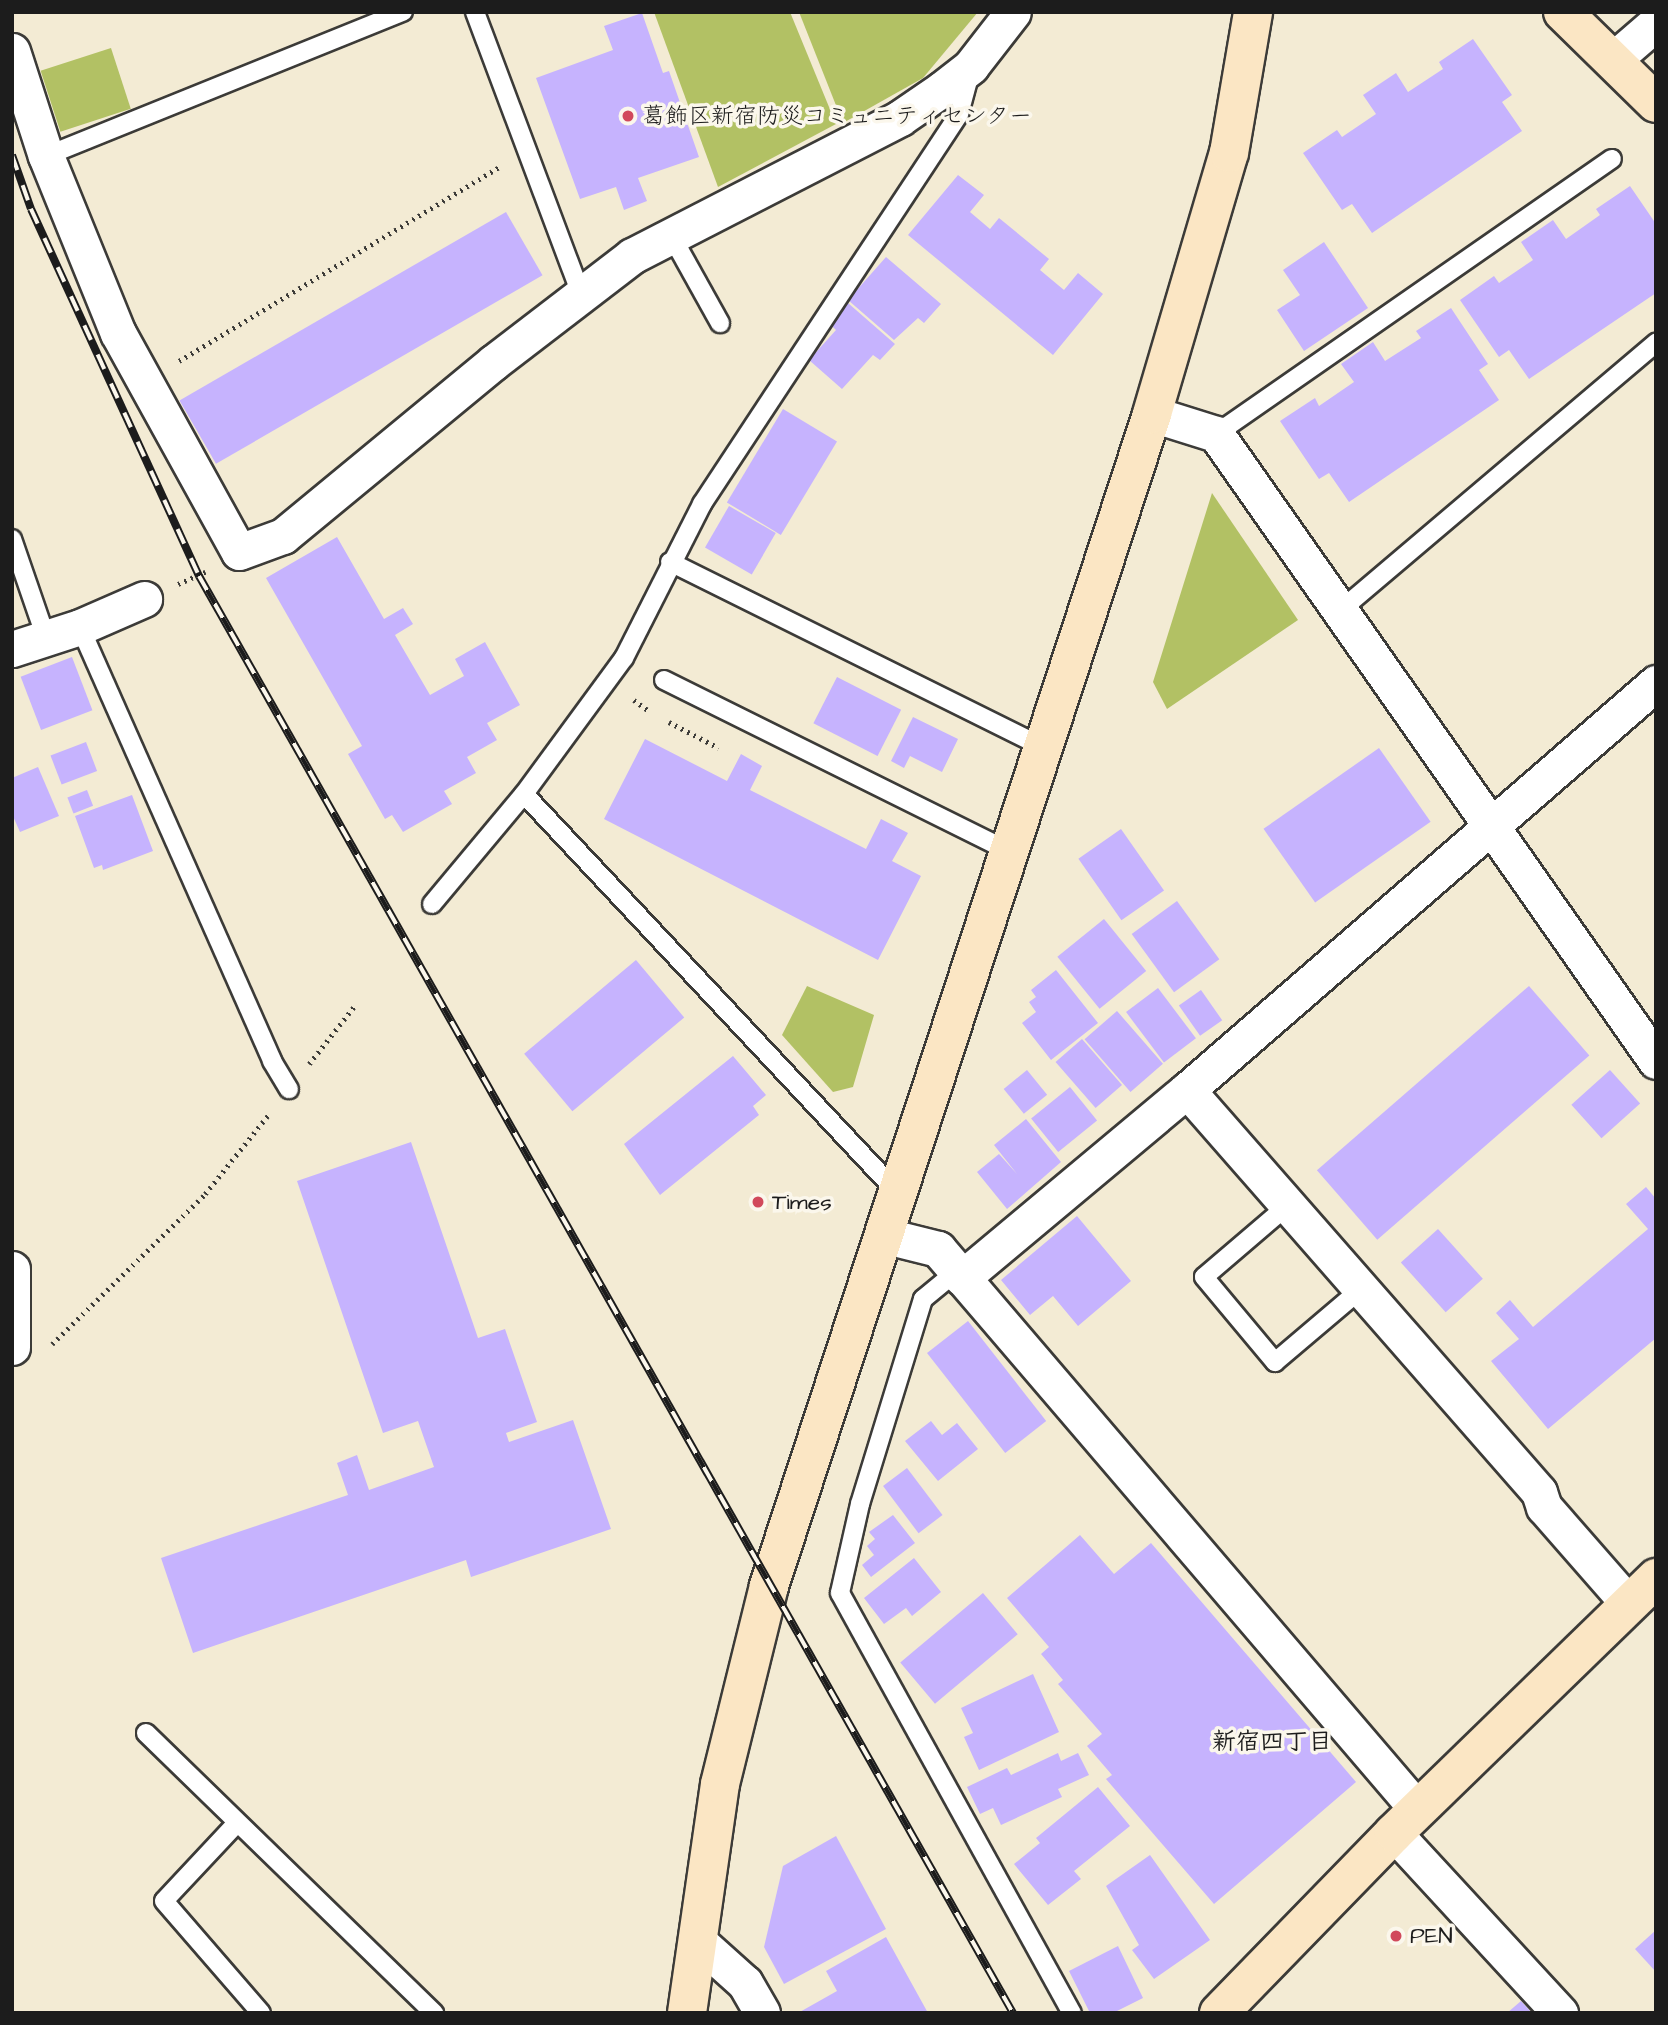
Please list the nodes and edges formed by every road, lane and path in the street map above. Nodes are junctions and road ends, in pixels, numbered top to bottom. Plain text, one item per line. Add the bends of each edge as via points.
1 (403, 12) edge
2 (475, 12) edge
3 (1013, 12) edge
4 (1253, 12) edge
5 (1563, 12) edge
6 (1656, 23) edge
7 (12, 51) edge
8 (1613, 60) junction
9 (971, 66) junction
10 (1656, 103) edge
11 (527, 151) junction
12 (46, 156) junction
13 (1612, 159) dead end
14 (671, 235) junction
15 (582, 296) junction
16 (720, 323) dead end
17 (1656, 343) edge
18 (143, 383) junction
19 (1152, 414) junction
20 (1216, 434) junction
21 (12, 539) edge
22 (239, 552) junction
23 (670, 562) junction
24 (144, 599) joint
25 (1342, 609) junction
26 (80, 627) junction
27 (46, 638) junction
28 (12, 649) edge
29 (664, 680) dead end
30 (1656, 683) edge
31 (1042, 747) junction
32 (524, 794) junction
33 (1491, 824) junction
34 (1008, 851) junction
35 (432, 904) dead end
36 (356, 1004) dead end
37 (1656, 1061) edge
38 (289, 1089) junction
39 (1187, 1090) junction
40 (896, 1192) junction
41 (1287, 1206) junction
42 (882, 1235) junction
43 (12, 1269) edge
44 (959, 1274) junction
45 (1361, 1289) junction
46 (51, 1346) dead end
47 (12, 1347) edge
48 (1642, 1591) edge
49 (146, 1734) dead end
50 (1406, 1821) junction
51 (236, 1824) junction
52 (697, 1940) junction
53 (261, 2013) edge
54 (434, 2013) edge
55 (687, 2013) edge
56 (762, 2013) edge
57 (1072, 2013) edge
58 (1219, 2013) edge
59 (1560, 2013) edge

1 - 12 lane
2 - 11 lane
3 - 9 street
4 - 19 street via 1229,153
5 - 8 street
6 - 8 street
7 - 12 street
8 - 10 street
9 - 14 street via 900,118
9 - 23 lane via 959,114 702,504
11 - 15 lane
11 - 18 path
12 - 18 street
13 - 20 lane
14 - 15 street via 632,257
14 - 16 lane
15 - 22 street via 283,536
17 - 25 lane
18 - 22 street
19 - 20 street
19 - 31 street
20 - 25 street
21 - 27 lane
22 - 24 path via 199,576
23 - 31 lane
23 - 32 lane via 624,657
24 - 26 street
25 - 33 street
26 - 27 street
26 - 38 lane via 266,1048
27 - 28 street
29 - 34 lane
30 - 33 street
31 - 34 street
32 - 35 lane
32 - 40 lane
33 - 37 street
33 - 39 street
34 - 40 street
36 - 38 path
38 - 46 path via 205,1194
39 - 41 street
39 - 44 street
40 - 42 street
41 - 45 street
41 - 45 lane via 1204,1277 1275,1362
42 - 44 street via 938,1249
42 - 52 street via 749,1661 720,1784
43 - 47 street
44 - 50 street
44 - 57 lane via 923,1299 860,1504 840,1592
45 - 48 street via 1539,1492 1544,1507
48 - 50 street
49 - 51 lane
50 - 58 street
50 - 59 street
51 - 53 lane via 164,1901
51 - 54 lane
52 - 55 street
52 - 56 street via 745,1983

